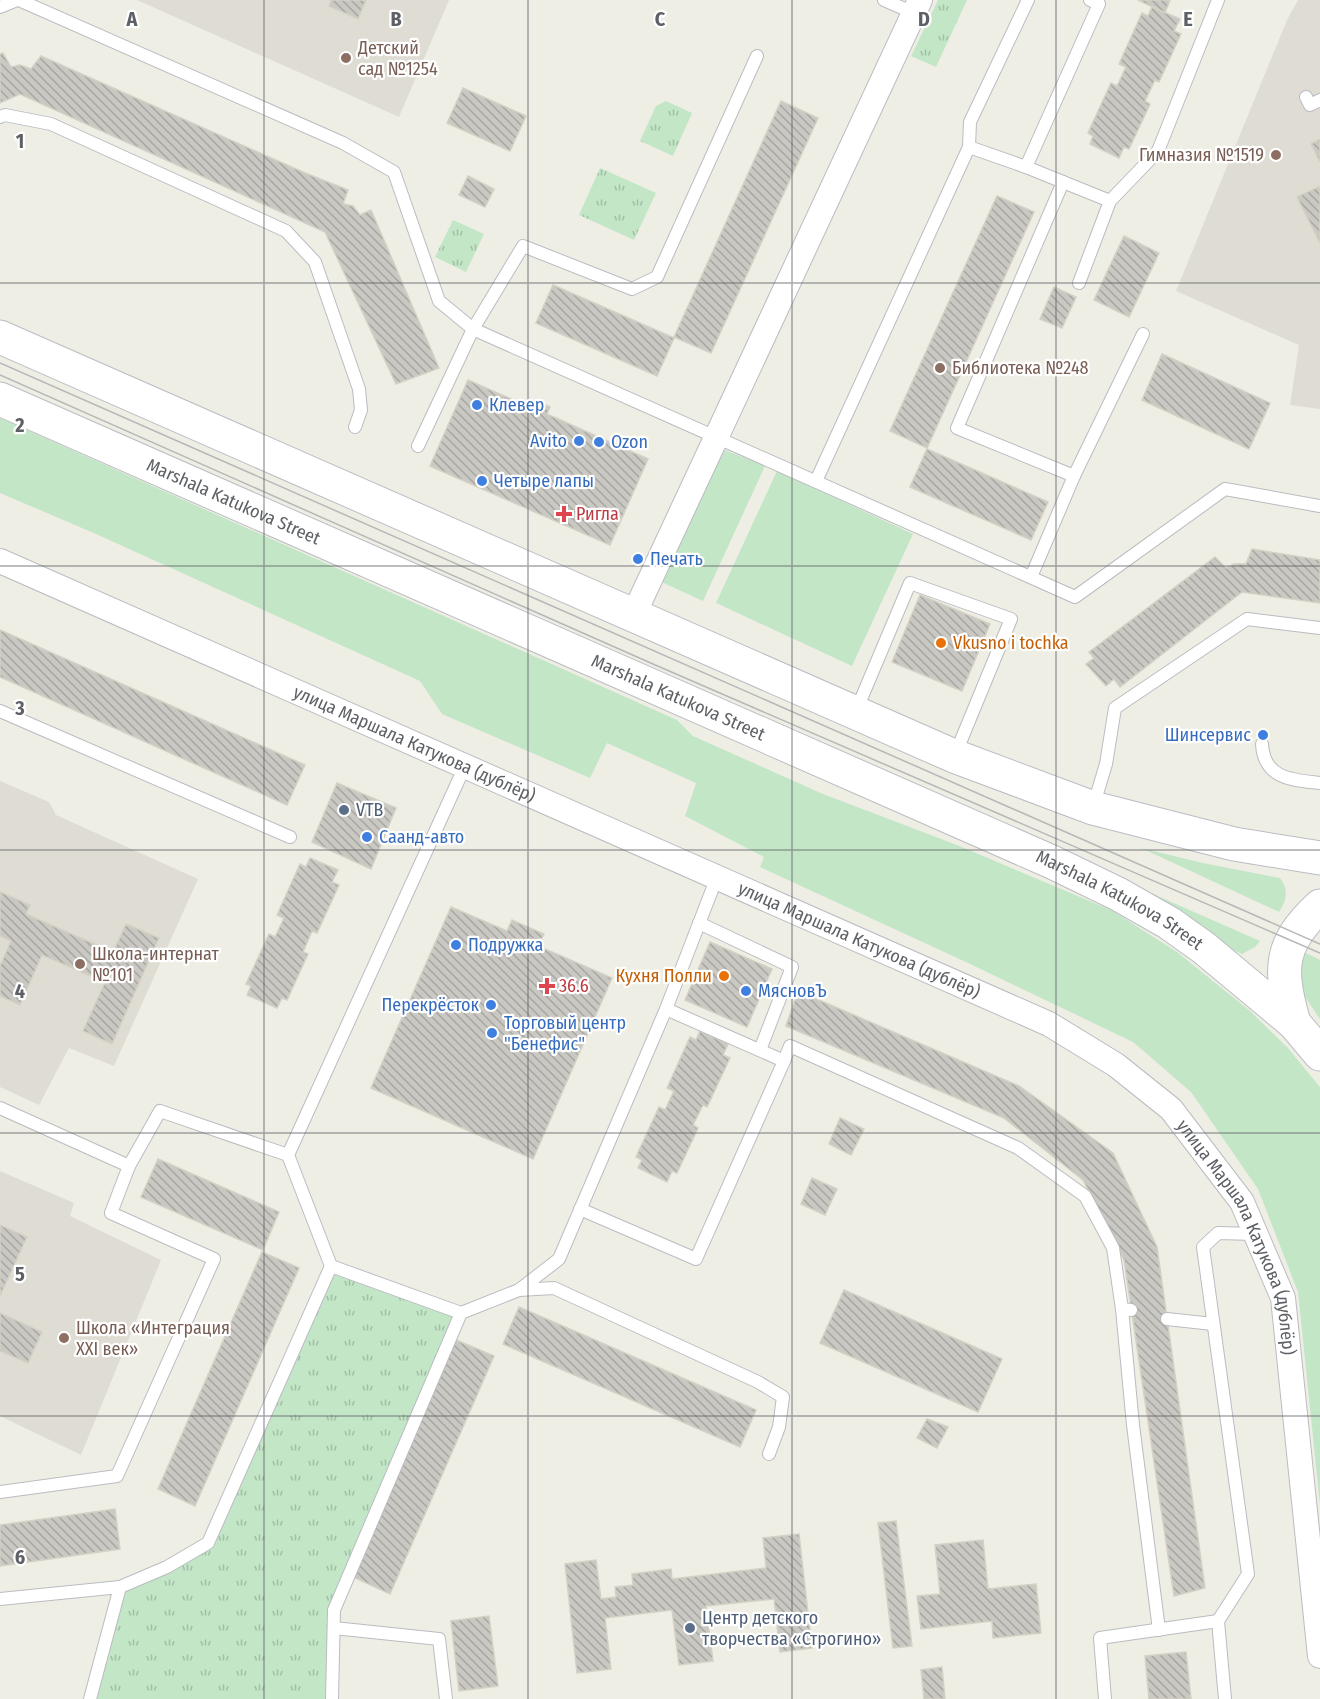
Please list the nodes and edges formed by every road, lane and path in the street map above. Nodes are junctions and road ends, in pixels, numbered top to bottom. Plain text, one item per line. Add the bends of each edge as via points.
1 (18, 0) edge
2 (884, 0) edge
3 (1028, 0) edge
4 (1090, 0) edge
5 (1218, 0) edge
6 (0, 7) edge
7 (917, 7) edge
8 (758, 56) dead end
9 (1306, 97) dead end
10 (1320, 100) edge
11 (0, 117) edge
12 (969, 147) junction
13 (1026, 166) junction
14 (1062, 182) junction
15 (1110, 201) junction
16 (1079, 283) dead end
17 (473, 329) junction
18 (1143, 333) dead end
19 (0, 336) edge
20 (0, 399) edge
21 (355, 427) dead end
22 (717, 436) junction
23 (418, 446) dead end
24 (1074, 476) junction
25 (816, 481) junction
26 (1320, 506) edge
27 (0, 561) edge
28 (1031, 577) junction
29 (633, 616) junction
30 (1320, 628) edge
31 (0, 711) edge
32 (855, 712) junction
33 (1262, 744) dead end
34 (954, 756) junction
35 (465, 766) junction
36 (1320, 783) edge
37 (1093, 808) junction
38 (290, 837) dead end
39 (1320, 858) edge
40 (717, 877) junction
41 (1320, 906) edge
42 (699, 923) junction
43 (666, 1008) junction
44 (1294, 1023) junction
45 (760, 1050) junction
46 (1320, 1054) edge
47 (784, 1061) junction
48 (0, 1108) edge
49 (288, 1155) junction
50 (129, 1166) junction
51 (580, 1209) junction
52 (1255, 1234) junction
53 (331, 1266) junction
54 (519, 1290) junction
55 (461, 1313) junction
56 (1167, 1319) dead end
57 (1213, 1324) junction
58 (769, 1454) dead end
59 (0, 1492) edge
60 (120, 1587) junction
61 (0, 1599) edge
62 (1218, 1621) junction
63 (334, 1628) junction
64 (1159, 1630) junction
65 (1320, 1656) edge
66 (90, 1699) edge
67 (332, 1699) edge
68 (447, 1699) edge
69 (1105, 1699) edge
70 (1225, 1699) edge

1 - 6 lane
1 - 17 lane via 343,143 394,172 439,301
2 - 7 lane
3 - 12 lane via 970,122
4 - 13 lane via 1099,4
5 - 15 lane via 1158,151
7 - 22 street
8 - 17 lane via 657,277 632,289 523,246
9 - 10 lane via 1310,105
11 - 21 lane via 51,124 286,231 315,262 359,389 361,410
12 - 13 lane
12 - 25 lane
13 - 14 lane
14 - 15 lane
14 - 24 lane via 957,428
15 - 16 lane
17 - 22 lane
17 - 23 lane
18 - 24 lane
19 - 29 main road
20 - 44 main road, Marshala Katukova Street via 1099,885 1178,929
22 - 25 lane
22 - 29 street
24 - 28 lane
25 - 28 lane
26 - 28 lane via 1225,489 1075,597
27 - 35 street, улица Маршала Катукова (дублёр)
29 - 32 main road
30 - 37 lane via 1247,619 1115,708 1106,764
31 - 38 lane
32 - 34 main road
32 - 34 lane via 910,583 1011,620
33 - 36 lane via 1270,768 1281,776
34 - 37 main road
35 - 40 street, улица Маршала Катукова (дублёр)
35 - 49 lane
37 - 39 main road via 1234,844
40 - 42 lane
40 - 52 street, улица Маршала Катукова (дублёр) via 1049,1024 1116,1065 1171,1109 1242,1202
41 - 44 main road via 1291,941 1283,966
42 - 43 lane
42 - 45 lane via 792,967
43 - 45 lane
43 - 51 lane
44 - 46 main road, Marshala Katukova Street
45 - 47 lane
47 - 51 lane via 696,1259
47 - 64 lane via 790,1046 985,1133 1018,1148 1085,1196 1113,1248 1126,1309 1133,1425
48 - 50 lane
49 - 50 lane via 160,1112
49 - 53 lane
50 - 59 lane via 111,1213 214,1259 117,1476
51 - 54 lane via 559,1259
52 - 57 lane via 1218,1233 1203,1247
52 - 65 street, улица Маршала Катукова (дублёр) via 1282,1298
53 - 55 lane
53 - 60 lane via 208,1543 167,1567
54 - 55 lane
54 - 58 lane via 554,1288 783,1396 779,1427
55 - 63 lane via 334,1610
56 - 57 lane
57 - 62 lane via 1248,1574
60 - 61 lane
60 - 66 lane
62 - 64 lane
62 - 70 lane
63 - 67 lane
63 - 68 lane via 439,1639
64 - 69 lane via 1100,1638

